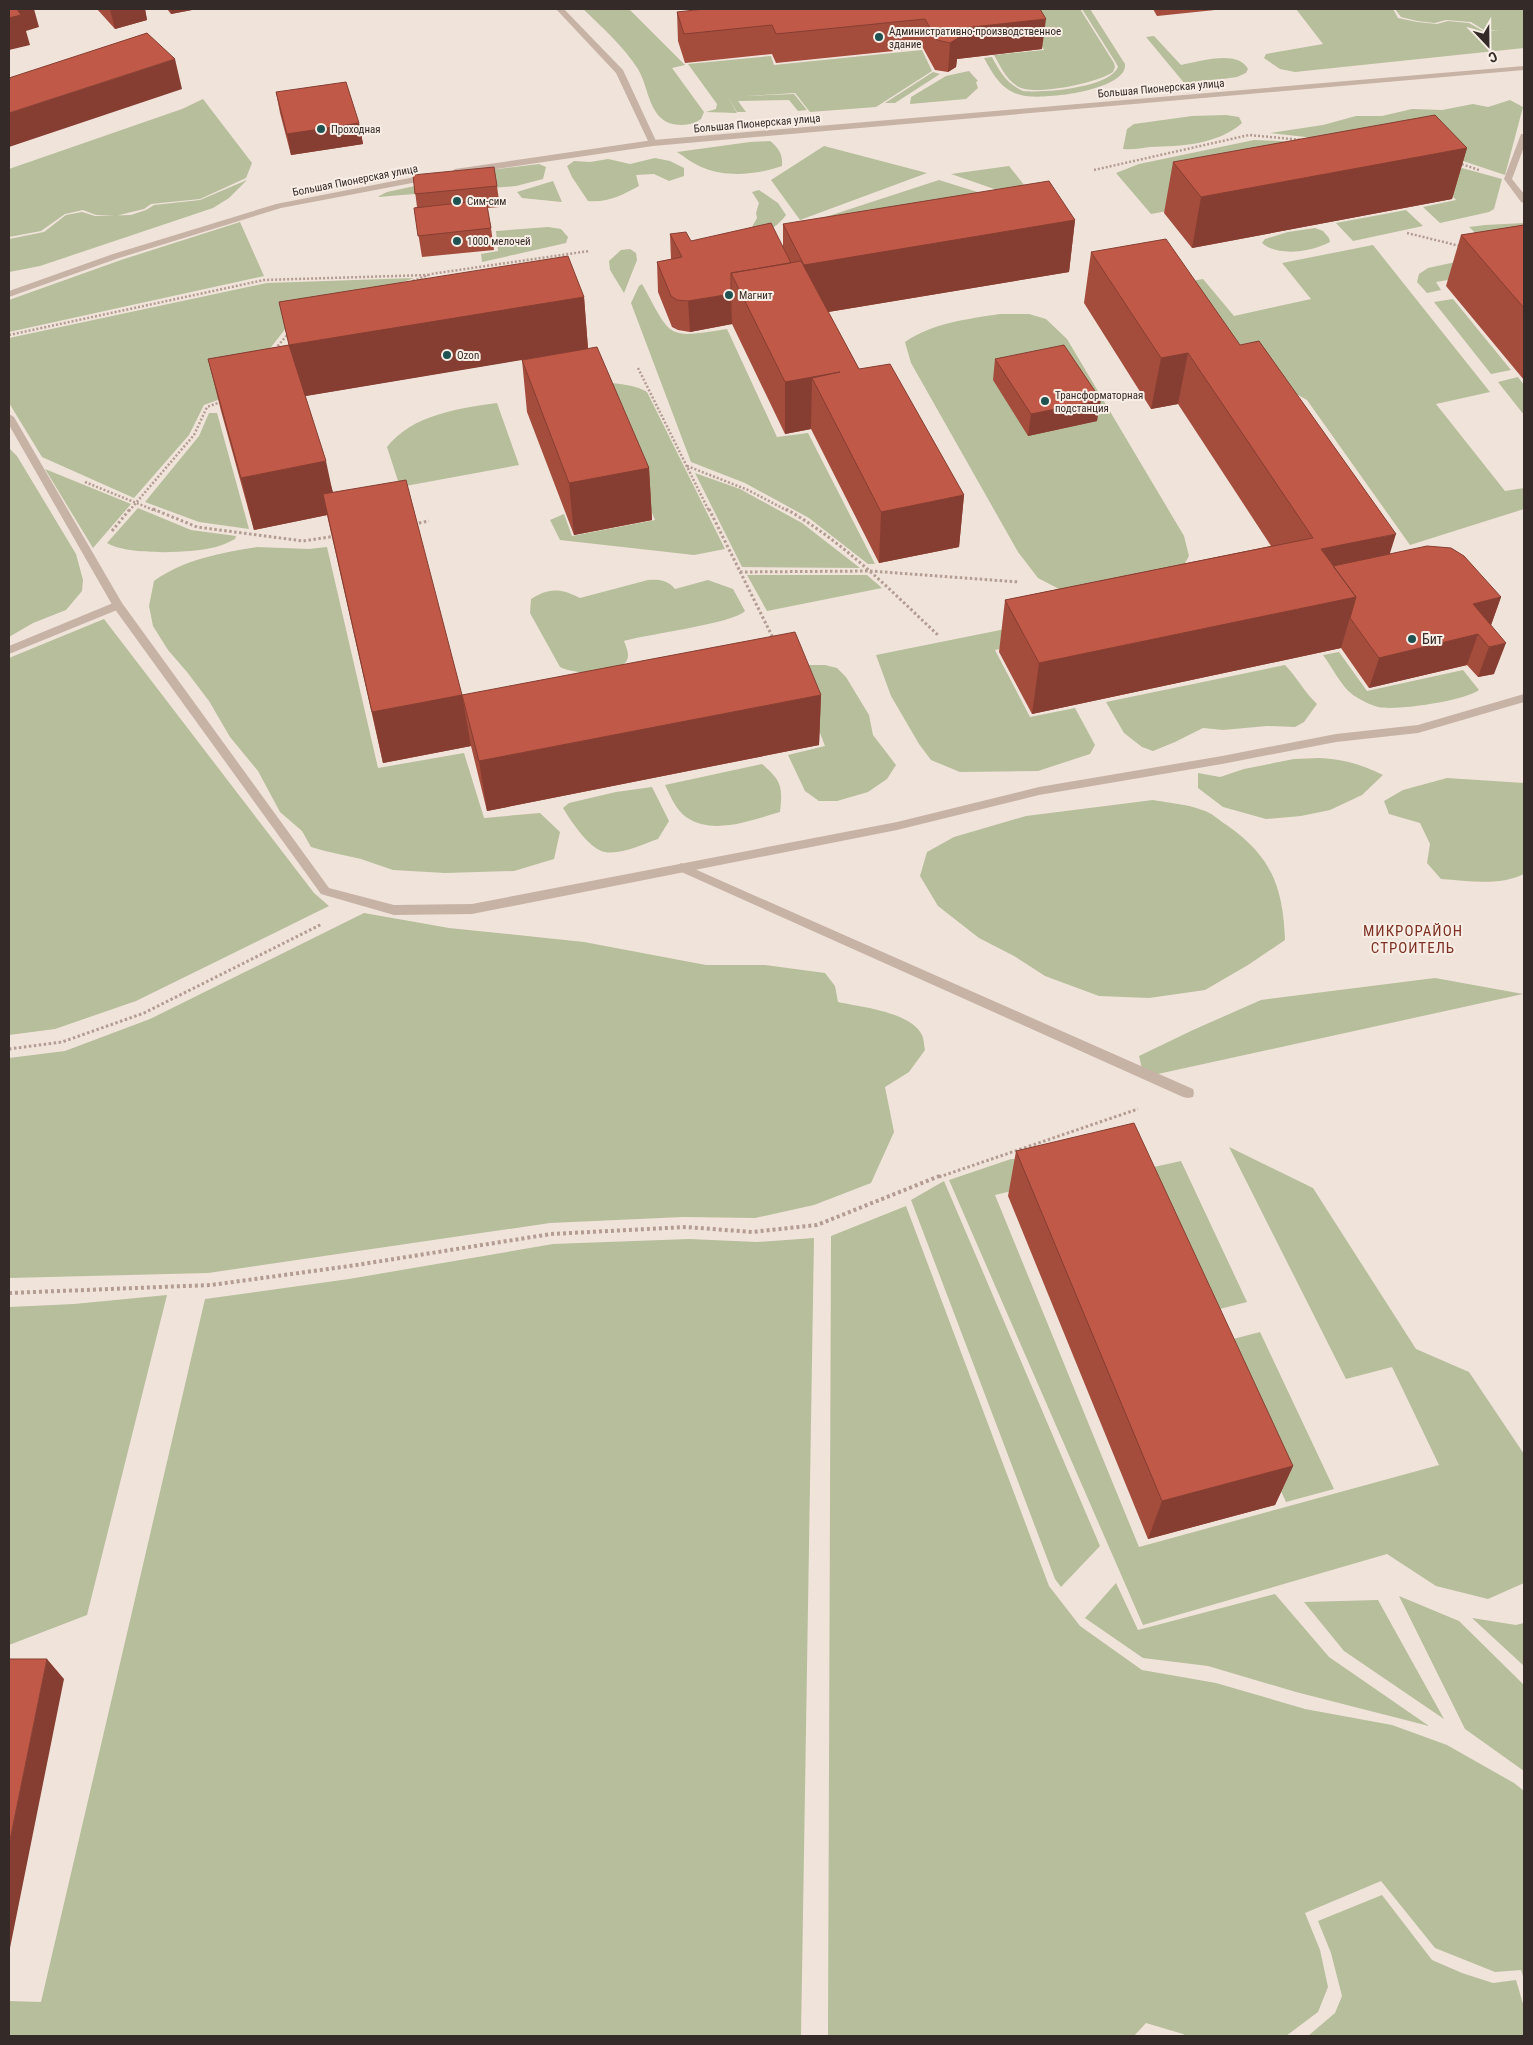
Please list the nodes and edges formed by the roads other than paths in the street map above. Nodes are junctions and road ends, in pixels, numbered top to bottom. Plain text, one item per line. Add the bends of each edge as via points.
1 (560, 9) edge
2 (1524, 68) edge
3 (1524, 136) edge
4 (653, 143) junction
5 (447, 174) edge
6 (437, 176) edge
7 (1524, 200) edge
8 (9, 294) edge
9 (9, 417) edge
10 (118, 605) junction
11 (9, 650) edge
12 (1524, 698) edge
13 (681, 867) junction
14 (1188, 1093) road end

1 - 4 street via 620,72
2 - 4 street, Большая Пионерская улица
3 - 7 street via 1508,179
4 - 5 street, Большая Пионерская улица
6 - 8 street, Большая Пионерская улица via 280,206 116,256
9 - 10 street
10 - 11 street
10 - 13 street via 325,890 394,910 472,909
12 - 13 street via 1418,729 1336,738 1039,792 897,826
13 - 14 street

